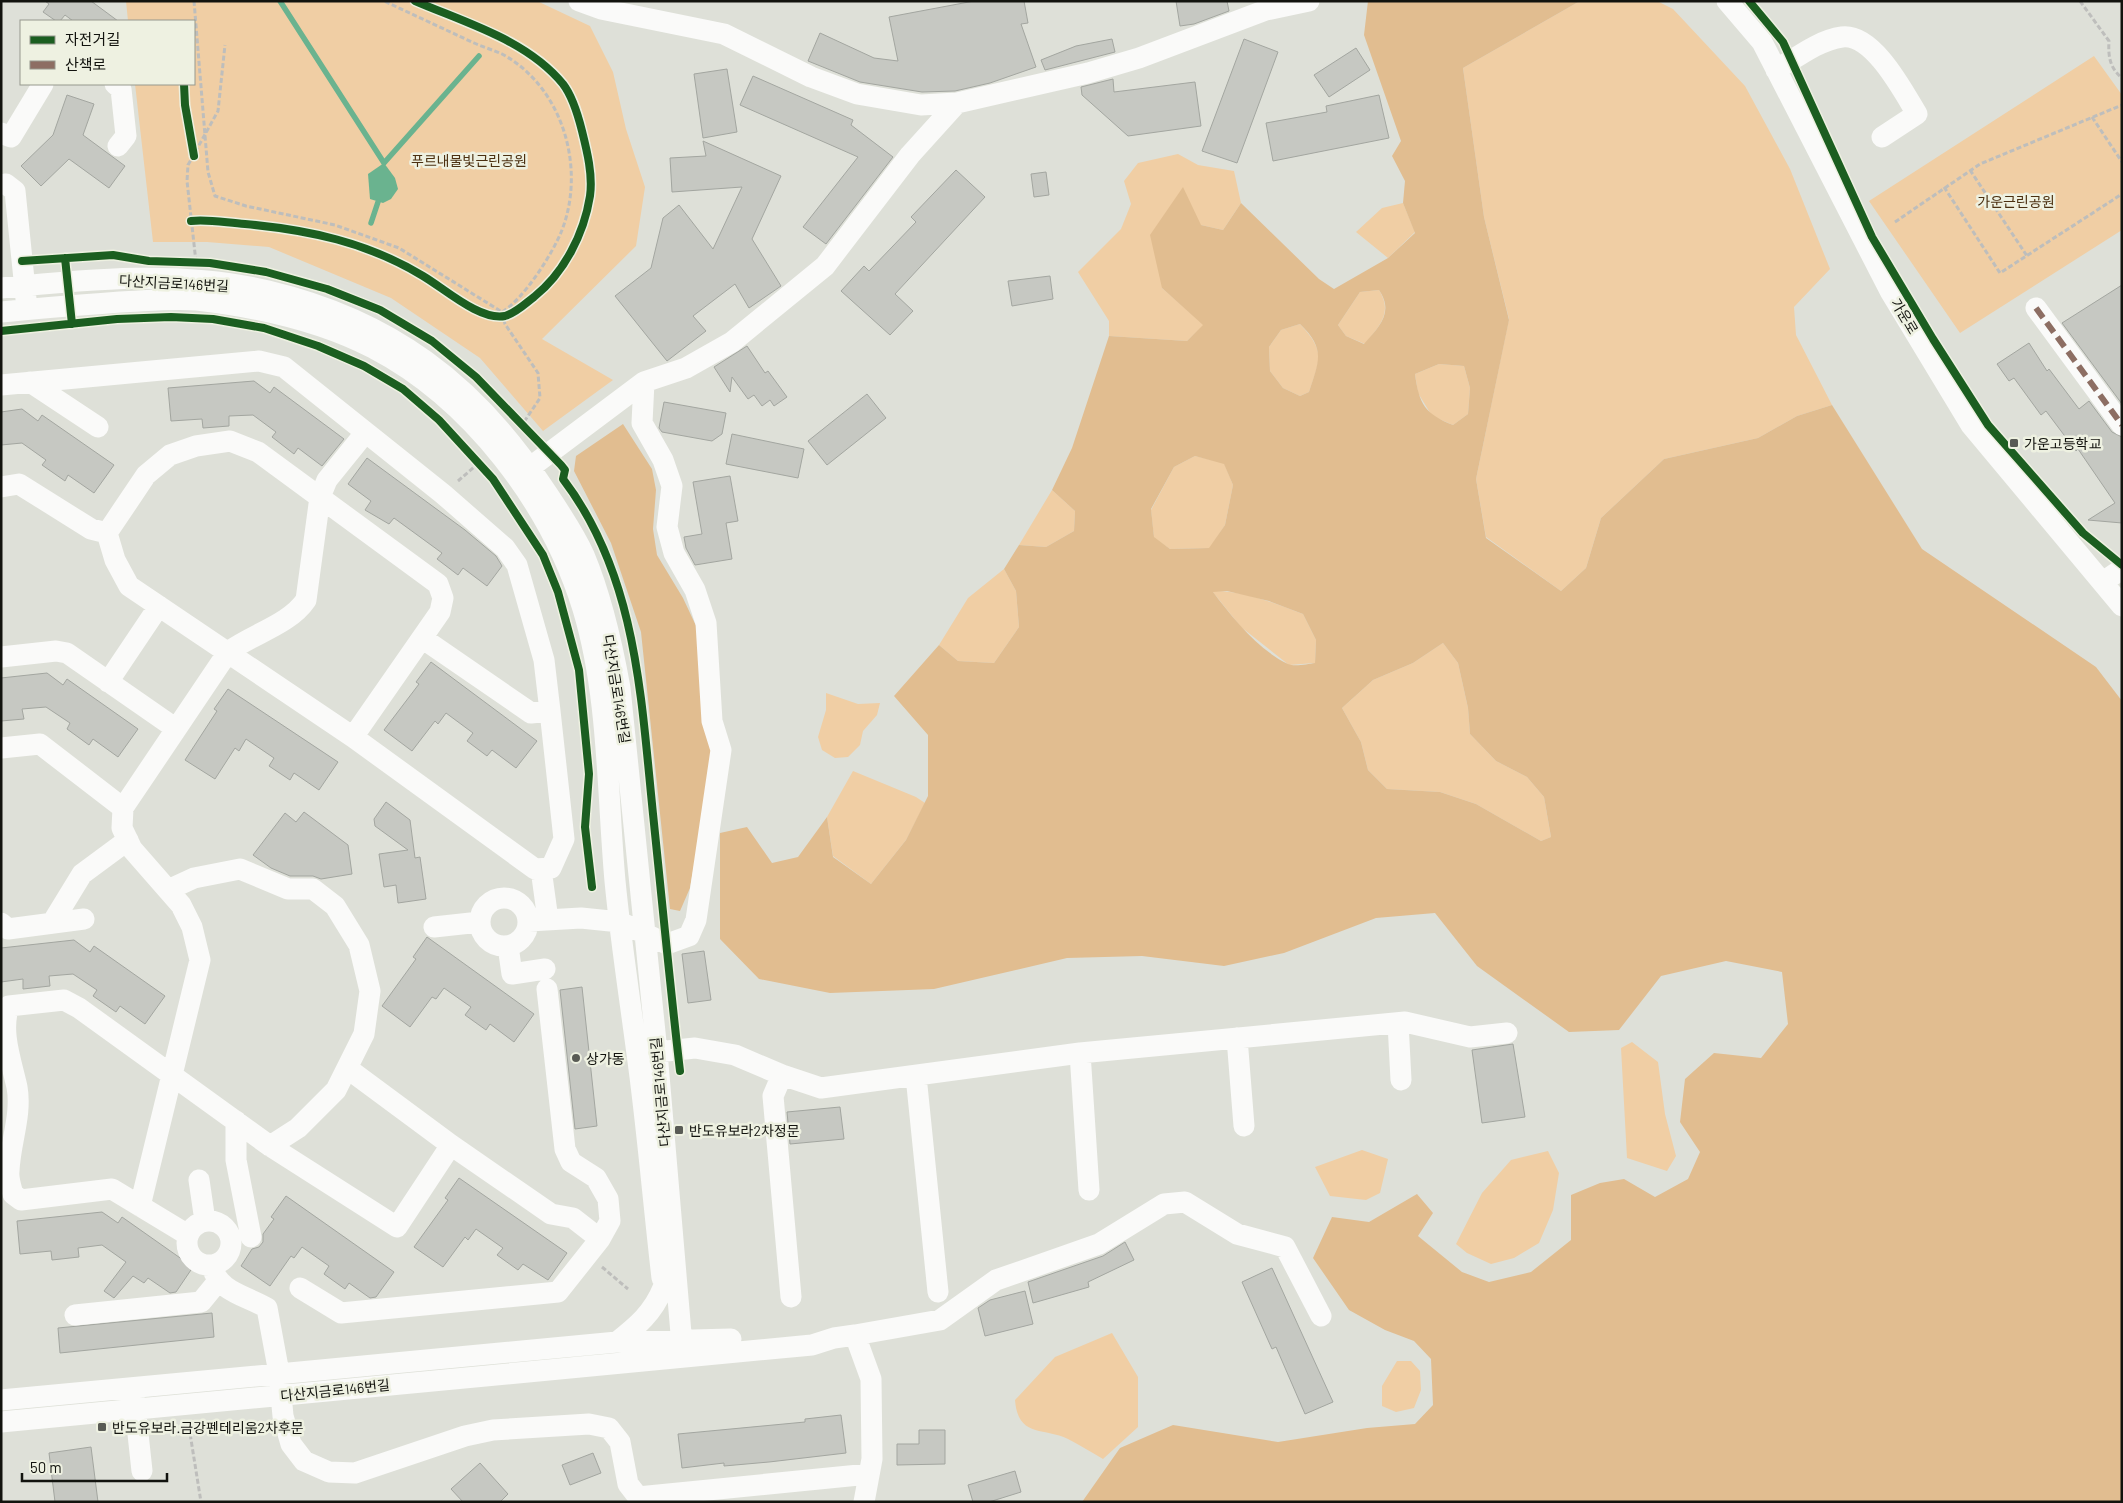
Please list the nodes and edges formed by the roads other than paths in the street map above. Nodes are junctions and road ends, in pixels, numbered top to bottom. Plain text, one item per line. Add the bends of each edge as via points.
1 (579, 1) edge
2 (1309, 1) edge
3 (1727, 1) edge
4 (1776, 70) junction
5 (42, 85) edge
6 (116, 85) edge
7 (957, 103) junction
8 (1, 133) edge
9 (1882, 137) dead end
10 (118, 146) dead end
11 (6, 184) dead end
12 (9, 207) edge
13 (24, 286) junction
14 (1, 288) edge
15 (2036, 308) dead end
16 (27, 309) junction
17 (1, 312) edge
18 (30, 382) junction
19 (644, 382) junction
20 (1, 385) edge
21 (2122, 425) edge
22 (98, 428) dead end
23 (365, 433) junction
24 (495, 451) junction
25 (524, 472) junction
26 (1, 487) edge
27 (320, 496) junction
28 (106, 533) junction
29 (2122, 569) edge
30 (2103, 582) junction
31 (159, 606) junction
32 (2122, 606) edge
33 (422, 638) junction
34 (228, 652) junction
35 (1, 657) edge
36 (108, 682) junction
37 (550, 711) junction
38 (175, 728) junction
39 (353, 737) junction
40 (1, 748) edge
41 (122, 808) junction
42 (128, 840) junction
43 (541, 869) junction
44 (168, 890) junction
45 (84, 919) dead end
46 (538, 921) junction
47 (480, 922) junction
48 (620, 922) junction
49 (1, 923) edge
50 (52, 923) junction
51 (434, 927) dead end
52 (645, 935) junction
53 (508, 946) junction
54 (1398, 1023) junction
55 (1507, 1033) dead end
56 (1238, 1038) junction
57 (657, 1052) junction
58 (1080, 1052) junction
59 (347, 1068) junction
60 (172, 1075) junction
61 (782, 1075) junction
62 (916, 1076) junction
63 (1401, 1080) dead end
64 (236, 1121) junction
65 (1244, 1126) dead end
66 (451, 1145) junction
67 (270, 1146) junction
68 (199, 1180) dead end
69 (1089, 1190) dead end
70 (140, 1206) junction
71 (205, 1221) junction
72 (188, 1235) junction
73 (252, 1238) dead end
74 (594, 1247) junction
75 (216, 1272) junction
76 (300, 1288) dead end
77 (663, 1288) junction
78 (938, 1292) dead end
79 (791, 1297) dead end
80 (75, 1315) dead end
81 (1321, 1316) dead end
82 (845, 1336) junction
83 (617, 1342) junction
84 (675, 1349) junction
85 (279, 1373) junction
86 (133, 1387) junction
87 (281, 1395) junction
88 (1, 1400) edge
89 (136, 1409) junction
90 (1, 1422) edge
91 (142, 1471) dead end
92 (869, 1474) junction
93 (864, 1502) edge

1 - 7 street via 600,9 724,34 811,77 857,94 921,105
2 - 7 street via 1266,10 1139,58 1088,73
3 - 4 street, 가운로 via 1762,42
4 - 9 street via 1818,45 1843,37 1862,41 1880,58 1917,114
4 - 30 street, 가운로 via 1890,291 1970,425
5 - 8 street via 11,137
6 - 10 street via 121,89 126,136
7 - 19 street via 910,155 825,266 732,342 686,368
11 - 12 street via 14,191
12 - 13 street
13 - 14 street, 다산지금로146번길
13 - 16 street
13 - 24 street, 다산지금로146번길 via 102,280 210,282 266,291 324,307 382,333 430,362 476,402
15 - 21 street
16 - 17 street, 다산지금로146번길
16 - 24 street, 다산지금로146번길 via 194,300 256,308 312,322 372,348 418,376 463,415
18 - 20 street
18 - 22 street
18 - 23 street via 259,361 284,367
19 - 25 street
19 - 52 street via 642,423 663,460 672,486 666,528 674,553 695,590 706,623 712,721 721,750 696,920 689,936 676,942 667,944
23 - 27 street via 327,480
23 - 37 street via 443,494 505,548 517,565 544,660
24 - 25 street, 다산지금로146번길
25 - 48 street, 다산지금로146번길 via 566,561 593,648 600,692
25 - 52 street, 다산지금로146번길 via 583,554 612,644 620,688
26 - 28 street via 19,484 90,529
27 - 28 street via 258,452 230,441 196,446 170,455 146,475
27 - 33 street via 438,584 443,598 440,612
27 - 34 street via 306,600 297,612
28 - 31 street via 129,586
29 - 30 street
30 - 32 street, 가운로
31 - 34 street
31 - 36 street
33 - 37 street via 531,713
33 - 39 street
34 - 38 street
34 - 39 street
35 - 36 street via 67,653
36 - 38 street
37 - 43 street via 564,839 551,868
38 - 41 street
39 - 43 street via 535,869
40 - 41 street via 40,744
41 - 42 street via 122,828
42 - 44 street
42 - 50 street via 82,874
43 - 46 street
44 - 59 street via 194,878 240,869 288,889 313,889 335,906 359,946 370,990 364,1034
44 - 60 street via 182,905 192,927 200,960
45 - 50 street
46 - 47 street via 522,906 506,898 486,906
46 - 48 street via 581,918
46 - 53 street via 519,942
47 - 51 street
47 - 53 street via 486,939 496,945
48 - 52 street
48 - 77 street, 다산지금로146번길
49 - 50 street via 8,929
52 - 57 street, 다산지금로146번길
53 - 74 street via 512,974 546,979 565,1149 571,1162 596,1178 608,1199 610,1221
54 - 55 street via 1470,1037
54 - 56 street
54 - 63 street
56 - 58 street
56 - 65 street
57 - 61 street via 696,1048 735,1055
57 - 84 street, 다산지금로146번길
58 - 62 street
58 - 69 street
59 - 66 street
59 - 67 street via 336,1090 298,1128
60 - 64 street
60 - 70 street
60 - 70 street via 64,1000 9,1006 2,1017 5,1050 17,1087 19,1107 8,1172 12,1194 21,1200 112,1189
61 - 62 street via 821,1088
61 - 79 street via 773,1096
62 - 78 street
64 - 67 street
64 - 73 street via 236,1160
66 - 67 street via 397,1228
66 - 74 street via 551,1214 573,1218
68 - 71 street
70 - 72 street
71 - 72 street via 194,1226
71 - 75 street via 216,1222 226,1229 230,1239 229,1250
72 - 75 street via 187,1246 192,1257
74 - 76 street via 558,1292 342,1313
75 - 80 street via 201,1302
75 - 85 street via 230,1290 267,1308
77 - 83 street via 656,1306
77 - 84 street, 다산지금로146번길
81 - 82 street, 다산지금로146번길 via 1285,1247 1236,1234 1185,1202 1164,1204 1099,1244 996,1280 940,1320
82 - 84 street, 다산지금로146번길 via 812,1345
82 - 92 street via 871,1379 872,1459
83 - 84 street, 다산지금로146번길
83 - 85 street, 다산지금로146번길
84 - 87 street, 다산지금로146번길
85 - 86 street, 다산지금로146번길
85 - 87 street
86 - 88 street, 다산지금로146번길
86 - 89 street
87 - 89 street, 다산지금로146번길
87 - 92 street via 291,1444 304,1461 329,1472 355,1473 465,1436 493,1430 589,1424 609,1428 620,1442 628,1484 638,1497
89 - 90 street, 다산지금로146번길
89 - 91 street
92 - 93 street

